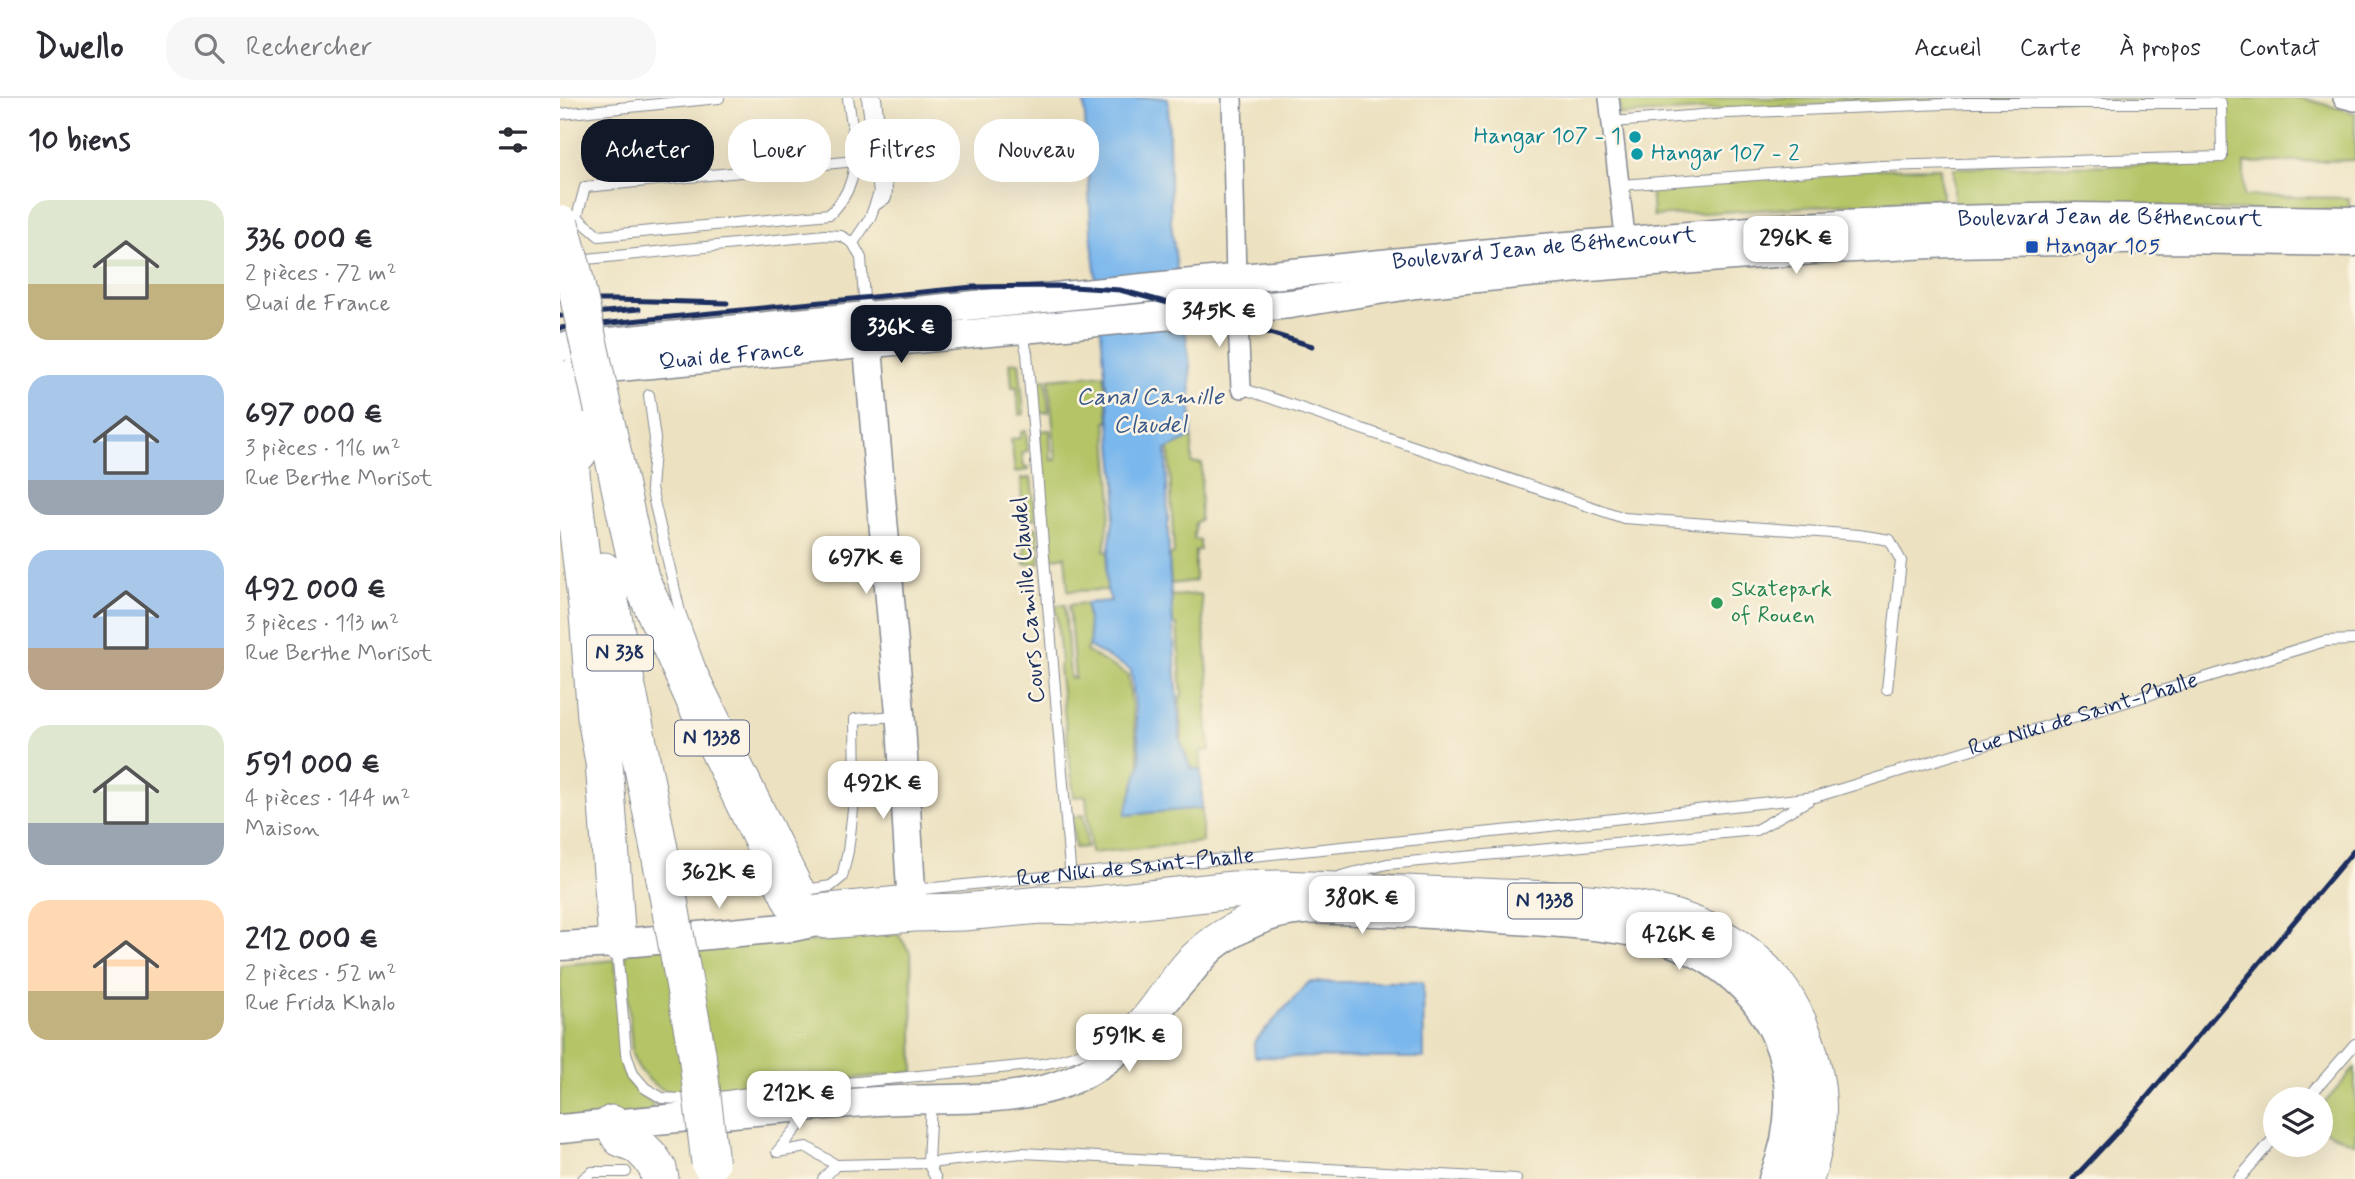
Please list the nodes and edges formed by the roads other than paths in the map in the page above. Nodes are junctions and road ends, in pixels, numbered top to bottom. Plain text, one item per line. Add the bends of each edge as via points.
1 (719, 98) edge
2 (848, 98) edge
3 (867, 98) edge
4 (876, 98) edge
5 (1232, 98) edge
6 (1609, 98) edge
7 (2343, 98) edge
8 (2355, 101) edge
9 (560, 114) edge
10 (851, 119) edge
11 (1613, 122) junction
12 (845, 162) edge
13 (850, 182) edge
14 (1620, 185) junction
15 (875, 206) junction
16 (564, 219) edge
17 (2355, 221) edge
18 (2355, 242) edge
19 (853, 243) junction
20 (1627, 253) junction
21 (560, 262) edge
22 (1236, 279) junction
23 (1237, 309) junction
24 (1021, 329) junction
25 (867, 330) junction
26 (560, 347) edge
27 (560, 373) edge
28 (560, 379) edge
29 (1241, 388) joint
30 (649, 395) dead end
31 (581, 418) junction
32 (2355, 640) edge
33 (1887, 689) dead end
34 (901, 716) junction
35 (1815, 797) junction
36 (1070, 868) dead end
37 (1301, 890) junction
38 (789, 895) junction
39 (913, 901) junction
40 (826, 920) junction
41 (617, 942) junction
42 (560, 946) edge
43 (2355, 1044) edge
44 (2317, 1087) edge
45 (931, 1101) junction
46 (814, 1106) junction
47 (612, 1124) junction
48 (560, 1129) edge
49 (2263, 1151) edge
50 (928, 1163) junction
51 (836, 1165) junction
52 (643, 1175) edge
53 (583, 1179) edge
54 (709, 1179) edge
55 (823, 1179) edge
56 (936, 1179) edge
57 (1516, 1179) edge
58 (1773, 1179) edge
59 (1805, 1179) edge
60 (2239, 1179) edge

1 - 9 lane
2 - 10 lane
3 - 15 lane via 879,192
4 - 15 lane via 887,190 886,198
5 - 22 street
6 - 11 street
7 - 8 street
11 - 14 street
11 - 14 lane via 1956,104 2221,103 2222,157 1881,166
12 - 16 lane via 585,187
13 - 16 lane via 847,194 830,214 598,236
14 - 20 street
15 - 19 lane
16 - 31 highway, N 1338, bridge via 573,271
17 - 20 main road, Boulevard Jean de Béthencourt via 2196,217 1951,220 1799,227
18 - 20 main road, Boulevard Jean de Béthencourt via 2172,239
19 - 21 lane via 825,235
19 - 25 lane via 861,258
20 - 22 main road, Boulevard Jean de Béthencourt via 1519,250
20 - 23 main road, Boulevard Jean de Béthencourt
22 - 23 street
22 - 25 main road, Quai de France
23 - 24 main road, Quai de France
23 - 29 street
24 - 25 main road, Quai de France
24 - 36 lane, Cours Camille Claudel via 1028,367
25 - 26 main road, Quai de France
25 - 27 main road, Quai de France
25 - 34 main road
28 - 31 highway, N 1338
29 - 33 lane via 1624,518 1889,540 1901,561
30 - 34 lane via 655,439 651,488 680,612 701,669 812,889 831,886 842,877 856,785 855,719
31 - 38 highway, N 1338 via 640,578
31 - 41 highway via 572,474 604,762
31 - 54 highway, N 338, bridge via 587,484 697,1053
32 - 35 lane, Rue Niki de Saint-Phalle via 2312,645
34 - 39 main road
35 - 37 lane, Rue Niki de Saint-Phalle via 1756,830 1388,864
35 - 39 lane, Rue Niki de Saint-Phalle
37 - 39 highway, N 1338 via 1233,890 1085,906 963,912
37 - 41 lane, Rue Niki de Saint-Phalle via 1235,915 1209,931 1182,956 1137,1013 1087,1052 1042,1064 701,1100 662,1098 633,1074 626,1053
37 - 59 highway, N 1338 via 1616,905 1678,918 1730,943 1763,969 1786,999 1812,1058 1819,1122
38 - 39 lane, Rue Niki de Saint-Phalle
38 - 40 highway, N 1338 via 800,909
39 - 40 highway, N 1338
40 - 41 main road via 793,927
41 - 42 main road
43 - 44 lane
45 - 46 main road
45 - 50 lane
45 - 58 main road, N 1338 via 1021,1094 1080,1076 1137,1035 1216,944 1272,916 1343,910 1598,928 1665,940 1696,954 1729,975 1766,1015 1787,1066 1790,1108
46 - 47 main road
46 - 51 lane via 777,1152 807,1147
47 - 48 main road
47 - 52 highway via 621,1138 638,1145 658,1169
49 - 60 lane
50 - 51 lane
50 - 56 lane
50 - 57 lane via 1021,1153
51 - 55 lane
52 - 53 lane via 592,1172

